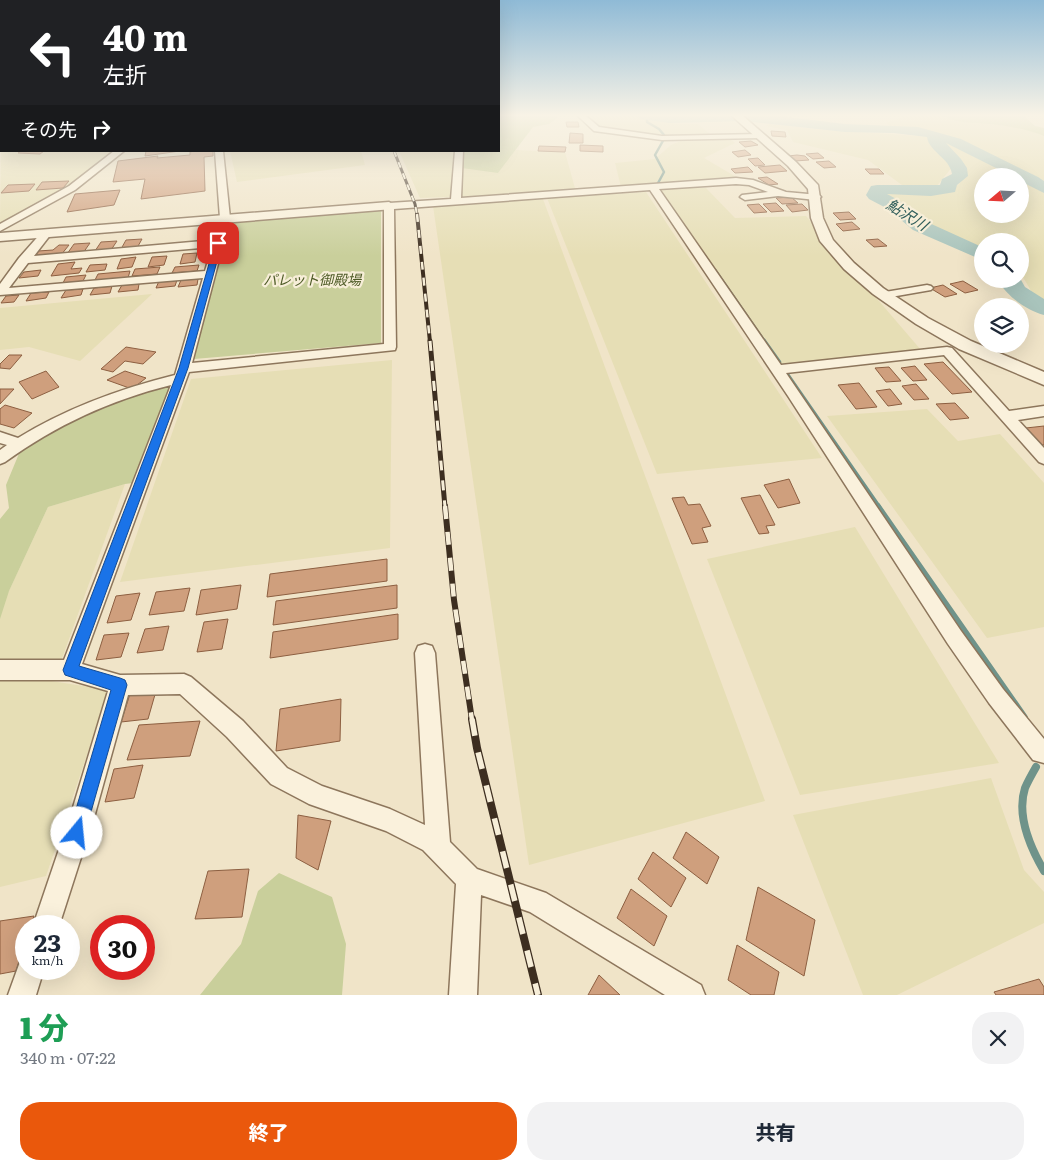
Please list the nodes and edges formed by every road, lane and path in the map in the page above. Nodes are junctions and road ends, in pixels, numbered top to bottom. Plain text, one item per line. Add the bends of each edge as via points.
1 (105, 162) edge
2 (220, 162) edge
3 (458, 162) edge
4 (789, 162) edge
5 (652, 186) junction
6 (778, 193) junction
7 (816, 196) junction
8 (745, 197) dead end
9 (456, 200) junction
10 (389, 206) junction
11 (225, 218) junction
12 (0, 228) edge
13 (46, 234) junction
14 (0, 237) edge
15 (218, 243) junction
16 (23, 260) junction
17 (210, 274) junction
18 (927, 288) dead end
19 (0, 292) edge
20 (885, 295) junction
21 (778, 370) junction
22 (182, 373) junction
23 (1044, 379) edge
24 (1044, 411) edge
25 (1006, 416) junction
26 (0, 437) edge
27 (18, 444) junction
28 (0, 458) edge
29 (1044, 458) edge
30 (426, 653) dead end
31 (0, 670) edge
32 (70, 670) junction
33 (120, 685) junction
34 (1044, 752) edge
35 (438, 847) junction
36 (469, 879) junction
37 (50, 915) edge
38 (28, 980) edge
39 (22, 995) edge
40 (463, 995) edge
41 (691, 995) edge

1 - 12 street via 72,188
2 - 11 street
3 - 9 street
4 - 7 street via 814,188
5 - 6 street via 736,181 750,182
5 - 9 street
5 - 21 street
6 - 7 street
6 - 8 street
7 - 20 street via 817,218 827,241 848,266
9 - 10 street
10 - 11 street
10 - 22 street via 390,347
11 - 13 street
11 - 15 street
13 - 14 street
13 - 16 street
15 - 16 street
15 - 17 street
16 - 19 street
17 - 19 street
17 - 22 street
18 - 20 street
20 - 23 street via 922,321 966,345
21 - 25 street via 946,351
21 - 34 street via 963,650 1012,719
22 - 27 street via 104,400
22 - 32 street
24 - 25 street
25 - 29 street
26 - 27 street
27 - 28 street
30 - 35 street
31 - 32 street
32 - 33 street
33 - 35 street via 184,684 235,729 279,776 317,796 390,821
33 - 37 street
35 - 36 street
36 - 40 street
36 - 41 street via 537,902
38 - 39 street

